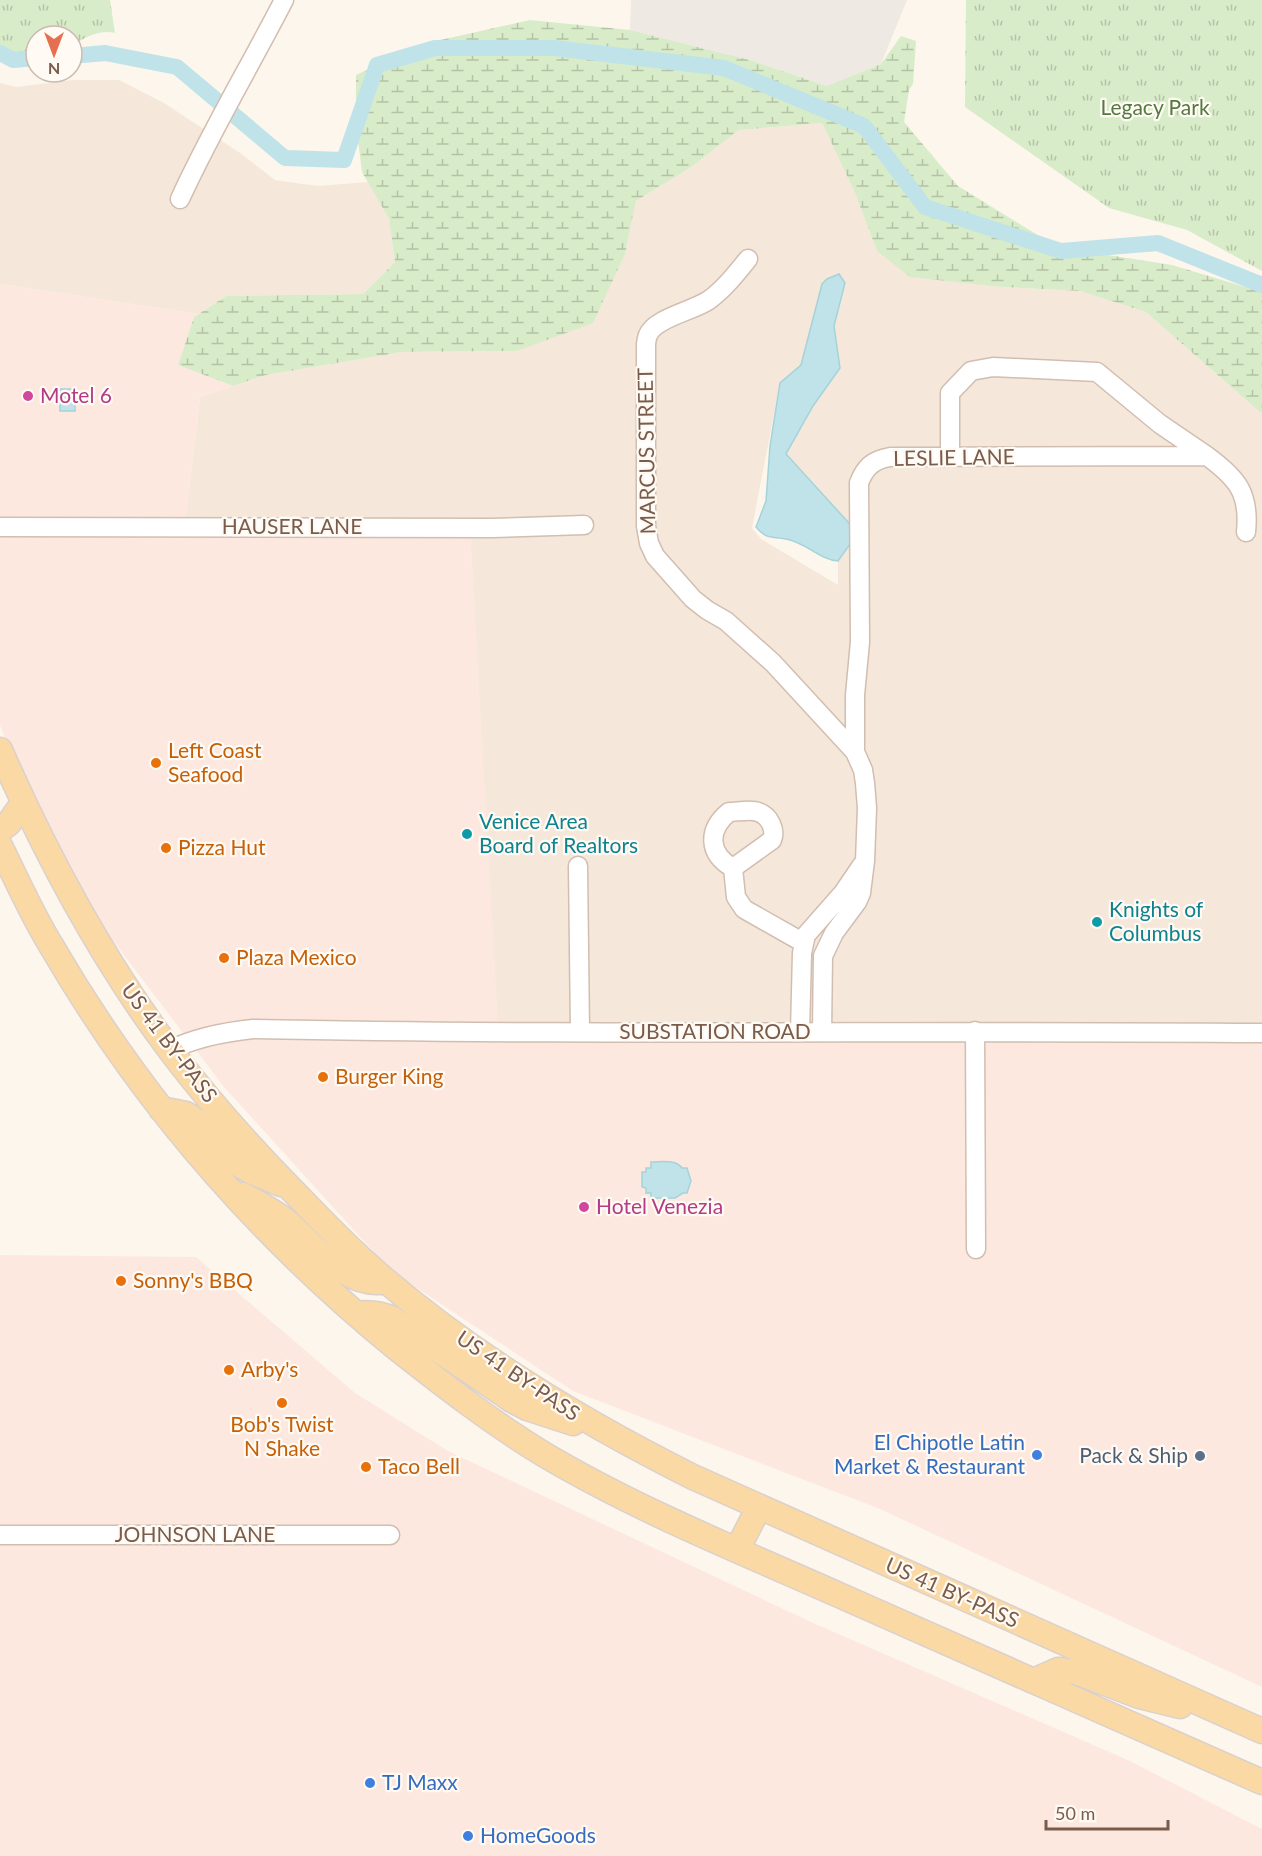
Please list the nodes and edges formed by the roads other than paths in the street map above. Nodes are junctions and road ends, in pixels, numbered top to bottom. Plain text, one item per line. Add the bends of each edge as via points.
1 (284, 0) edge
2 (180, 199) dead end
3 (748, 259) dead end
4 (1206, 456) junction
5 (950, 457) junction
6 (584, 525) dead end
7 (0, 527) edge
8 (1246, 532) dead end
9 (0, 750) edge
10 (855, 752) junction
11 (12, 804) edge
12 (0, 830) edge
13 (0, 846) edge
14 (865, 861) junction
15 (578, 866) dead end
16 (733, 868) dead end
17 (804, 943) junction
18 (975, 1031) junction
19 (580, 1032) junction
20 (800, 1032) junction
21 (822, 1032) junction
22 (1262, 1033) edge
23 (170, 1050) junction
24 (161, 1109) junction
25 (219, 1178) junction
26 (291, 1189) junction
27 (976, 1249) dead end
28 (386, 1281) junction
29 (356, 1314) junction
30 (615, 1437) junction
31 (759, 1507) junction
32 (0, 1535) edge
33 (390, 1535) dead end
34 (737, 1550) junction
35 (1033, 1681) junction
36 (1221, 1713) junction
37 (1262, 1731) edge
38 (1262, 1782) edge

1 - 2 street
3 - 10 street, MARCUS STREET via 726,286 708,300 660,323 647,335 649,543 655,556 693,599 726,621 773,663
4 - 5 street, LESLIE LANE
4 - 5 street via 1097,372 993,368 971,371 950,393
4 - 8 street via 1227,471 1240,490 1246,506
5 - 10 street, LESLIE LANE via 879,459 870,464 859,483 860,642
6 - 7 street, HAUSER LANE
9 - 11 main road, US 41 BY-PASS
10 - 14 street, LESLIE LANE via 865,783
11 - 12 main road via 9,823
11 - 23 main road, US 41 BY-PASS via 116,972
13 - 24 main road, US 41 BY-PASS via 50,944
14 - 17 street
14 - 21 street, LESLIE LANE via 861,893 823,956
15 - 19 street
16 - 17 street via 736,897 744,909
17 - 20 street
18 - 21 street, SUBSTATION ROAD
18 - 22 street, SUBSTATION ROAD
18 - 27 street
19 - 20 street, SUBSTATION ROAD
19 - 23 street, SUBSTATION ROAD via 253,1029 203,1037
20 - 21 street, SUBSTATION ROAD
23 - 26 main road, US 41 BY-PASS
24 - 25 main road, US 41 BY-PASS
24 - 26 main road via 186,1114 233,1161
25 - 28 main road via 276,1214 346,1274 370,1282
25 - 29 main road, US 41 BY-PASS via 290,1254
26 - 28 main road, US 41 BY-PASS
28 - 30 main road, US 41 BY-PASS via 497,1365
29 - 30 main road via 378,1313 393,1319 527,1408
29 - 34 main road, US 41 BY-PASS via 434,1378 544,1454
30 - 31 main road, US 41 BY-PASS
31 - 34 main road
31 - 36 main road, US 41 BY-PASS
32 - 33 street, JOHNSON LANE
34 - 35 main road, US 41 BY-PASS
35 - 36 main road via 1058,1670 1076,1672 1158,1702
35 - 38 main road, US 41 BY-PASS
36 - 37 main road, US 41 BY-PASS

